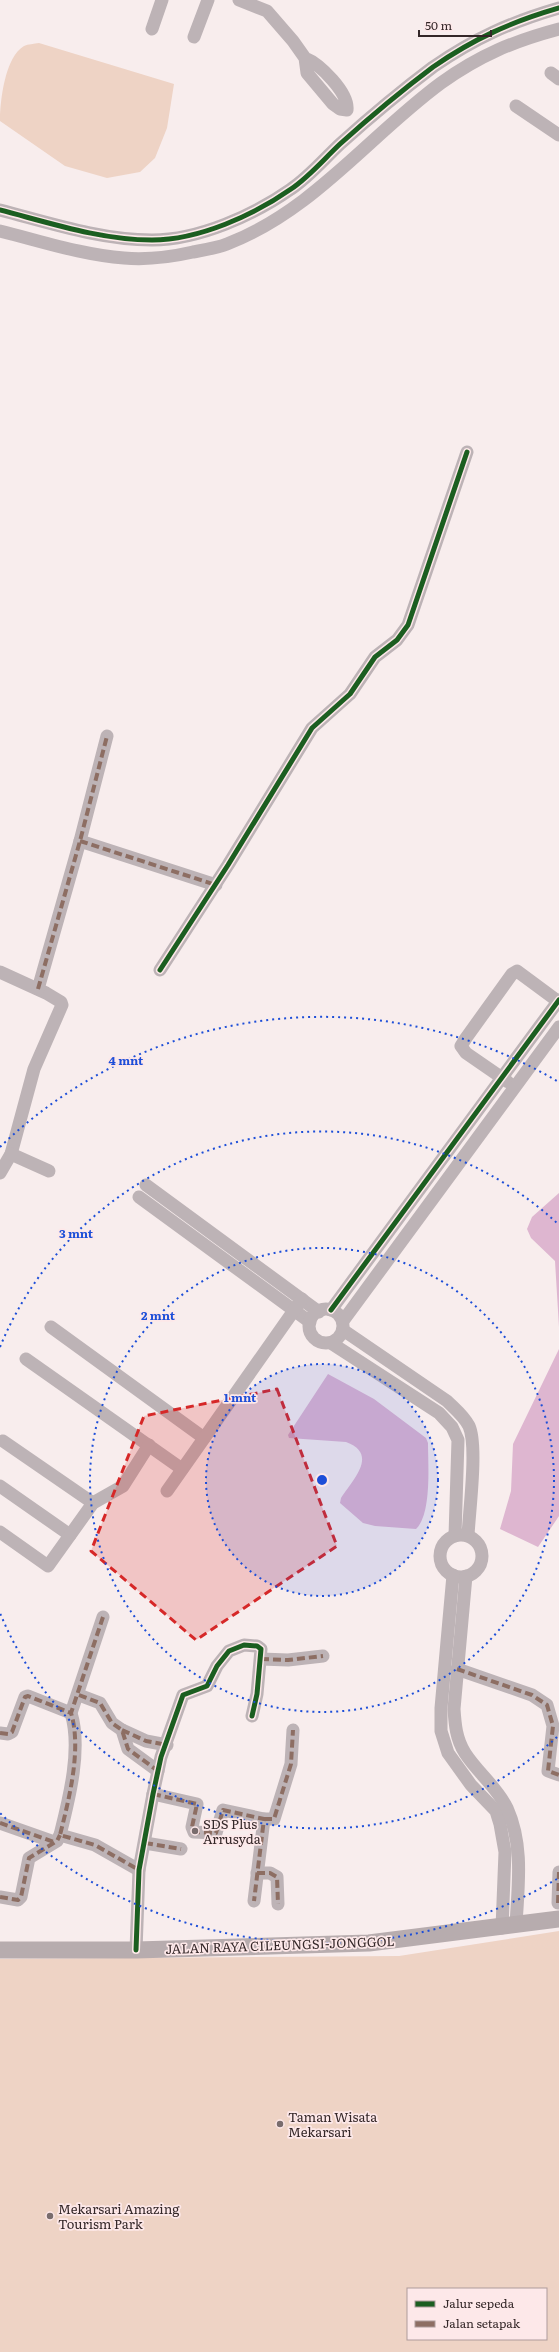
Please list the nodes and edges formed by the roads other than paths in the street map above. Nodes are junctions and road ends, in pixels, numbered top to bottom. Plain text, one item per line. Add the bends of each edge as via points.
1 (162, 0) edge
2 (208, 0) edge
3 (239, 0) edge
4 (559, 8) edge
5 (513, 22) junction
6 (152, 29) dead end
7 (559, 30) edge
8 (194, 37) dead end
9 (519, 40) junction
10 (516, 106) dead end
11 (361, 125) junction
12 (558, 133) edge
13 (292, 189) junction
14 (301, 203) junction
15 (0, 210) edge
16 (0, 231) edge
17 (467, 452) dead end
18 (107, 736) dead end
19 (80, 841) junction
20 (216, 885) junction
21 (160, 970) dead end
22 (0, 972) edge
23 (38, 989) junction
24 (559, 1001) edge
25 (559, 1027) edge
26 (502, 1078) junction
27 (515, 1088) junction
28 (11, 1154) junction
29 (49, 1171) dead end
30 (0, 1173) edge
31 (146, 1185) dead end
32 (139, 1197) dead end
33 (302, 1299) junction
34 (294, 1311) junction
35 (325, 1311) junction
36 (310, 1322) junction
37 (343, 1326) junction
38 (51, 1327) dead end
39 (330, 1343) junction
40 (26, 1359) dead end
41 (204, 1438) junction
42 (3, 1440) dead end
43 (149, 1445) junction
44 (182, 1469) junction
45 (0, 1486) edge
46 (167, 1491) dead end
47 (93, 1503) junction
48 (0, 1532) edge
49 (70, 1535) junction
50 (461, 1536) junction
51 (460, 1576) junction
52 (103, 1617) dead end
53 (324, 1656) dead end
54 (262, 1659) junction
55 (457, 1669) junction
56 (79, 1695) junction
57 (71, 1713) junction
58 (252, 1716) dead end
59 (122, 1730) junction
60 (293, 1730) dead end
61 (0, 1733) edge
62 (167, 1744) junction
63 (158, 1771) junction
64 (559, 1775) edge
65 (153, 1794) junction
66 (264, 1819) junction
67 (0, 1823) edge
68 (57, 1839) junction
69 (145, 1843) junction
70 (181, 1849) dead end
71 (139, 1870) junction
72 (559, 1872) edge
73 (256, 1873) junction
74 (0, 1897) edge
75 (254, 1900) dead end
76 (278, 1904) dead end
77 (558, 1911) edge
78 (509, 1927) junction
79 (0, 1950) edge
80 (136, 1950) junction

1 - 6 street
2 - 8 street
3 - 11 street via 267,11 305,58 317,64 343,93 348,102 347,110
4 - 5 street
5 - 9 street
5 - 11 street via 478,38 433,68
7 - 9 street
9 - 14 street via 484,56 442,82 380,132 321,188
10 - 12 street
11 - 13 street
13 - 14 street
13 - 15 street via 226,225 154,240 106,236
14 - 16 street via 274,222 226,245 173,256 125,258 87,253
17 - 20 street via 408,625 397,640 375,657 350,694 312,728
18 - 19 street
19 - 20 street
19 - 23 street
20 - 21 street
22 - 23 street
23 - 28 street via 61,1002 61,1007 34,1069
24 - 26 street
24 - 26 street via 517,971 507,980 461,1046 466,1053
25 - 27 street
26 - 27 street
26 - 35 street
27 - 37 street
28 - 29 street
28 - 30 street
31 - 33 street
32 - 34 street
33 - 34 street
33 - 35 street
34 - 36 street
34 - 41 street
35 - 36 street via 314,1314
35 - 37 street via 338,1314
36 - 39 street via 310,1331 314,1338 322,1343
37 - 39 street via 339,1338
37 - 50 street via 447,1401 470,1427 473,1443
38 - 41 street
39 - 50 street via 440,1413 452,1427 458,1440
40 - 43 street
41 - 44 street
42 - 47 street
43 - 44 street
43 - 47 street via 123,1486
44 - 46 street
45 - 49 street
47 - 49 street
48 - 49 street via 48,1566
50 - 51 street via 446,1541 441,1550 440,1560 445,1570
50 - 51 street via 478,1544 482,1557 477,1569
51 - 55 street
51 - 78 street via 441,1708 441,1731 448,1753 471,1785 496,1811 505,1852
52 - 56 street
53 - 54 street via 288,1660
54 - 58 street
54 - 62 street via 261,1649 257,1646 244,1645 229,1651 206,1686 184,1695
55 - 64 street via 532,1695 547,1705 553,1726 548,1771
55 - 78 street via 455,1728 464,1752 488,1779 507,1808 518,1844
56 - 57 street
56 - 59 street via 100,1702 112,1723
57 - 61 street via 28,1696 22,1702 12,1732
57 - 68 street via 75,1729 75,1767
59 - 62 street via 146,1741
59 - 63 street via 128,1749
60 - 66 street via 291,1764 275,1818
62 - 63 street
63 - 65 street
65 - 66 street via 197,1804 192,1826 194,1832 216,1833 223,1810
65 - 69 street
66 - 73 street
67 - 68 street
68 - 71 street via 95,1845
68 - 74 street via 29,1858 21,1897 18,1900
69 - 70 street
69 - 71 street
71 - 80 street
72 - 77 street
73 - 75 street
73 - 76 street via 270,1873 277,1877
77 - 78 main road, JALAN RAYA CILEUNGSI-JONGGOL
78 - 80 main road, JALAN RAYA CILEUNGSI-JONGGOL via 370,1943
79 - 80 main road, JALAN RAYA CILEUNGSI-JONGGOL

